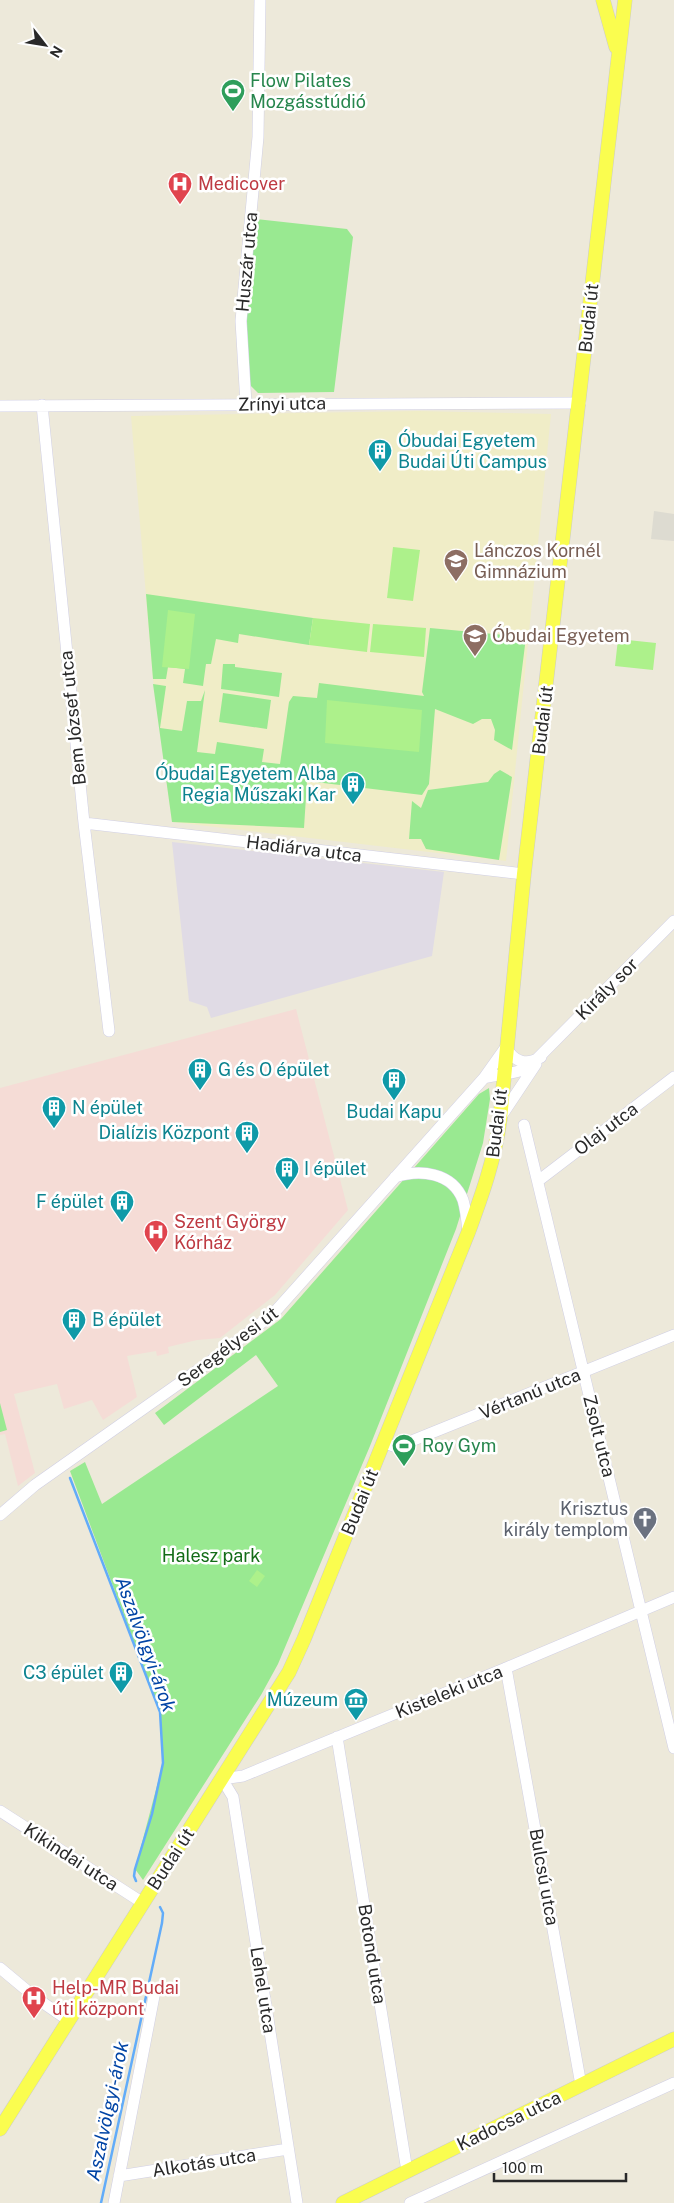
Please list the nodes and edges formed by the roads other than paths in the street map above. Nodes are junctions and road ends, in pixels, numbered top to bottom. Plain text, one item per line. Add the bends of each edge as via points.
1 (260, 0) edge
2 (603, 0) edge
3 (625, 0) edge
4 (618, 58) junction
5 (563, 403) junction
6 (580, 403) junction
7 (246, 404) junction
8 (42, 405) junction
9 (0, 406) edge
10 (577, 423) junction
11 (84, 823) junction
12 (524, 874) junction
13 (674, 921) edge
14 (109, 1031) dead end
15 (506, 1047) junction
16 (541, 1057) junction
17 (503, 1073) junction
18 (674, 1077) edge
19 (484, 1078) junction
20 (500, 1119) junction
21 (524, 1125) dead end
22 (394, 1178) junction
23 (538, 1181) junction
24 (468, 1233) junction
25 (674, 1335) edge
26 (584, 1372) junction
27 (384, 1442) junction
28 (0, 1515) edge
29 (674, 1596) edge
30 (642, 1610) junction
31 (506, 1668) junction
32 (337, 1737) junction
33 (674, 1748) edge
34 (222, 1779) junction
35 (0, 1811) edge
36 (143, 1903) junction
37 (0, 1968) edge
38 (155, 1991) dead end
39 (68, 2020) junction
40 (674, 2039) edge
41 (674, 2083) edge
42 (581, 2085) junction
43 (0, 2129) edge
44 (288, 2149) junction
45 (407, 2172) junction
46 (119, 2176) junction
47 (114, 2203) edge
48 (297, 2203) edge
49 (343, 2203) edge
50 (410, 2203) edge

1 - 7 street, Huszár utca via 258,137 241,321
2 - 4 main road
3 - 4 main road, Budai út
4 - 6 main road, Budai út
5 - 6 street, Zrínyi utca
5 - 7 street, Zrínyi utca
5 - 10 street
6 - 10 main road, Budai út
7 - 8 street, Zrínyi utca
8 - 9 street, Zrínyi utca
8 - 11 street, Bem József utca
10 - 12 main road, Budai út
11 - 12 street, Hadiárva utca
11 - 14 street, Bem József utca
12 - 15 main road, Budai út
13 - 16 street, Király sor
15 - 16 street via 520,1061 529,1062
15 - 17 main road, Budai út
15 - 19 street, Seregélyesi út
16 - 17 street, Király sor via 523,1070
16 - 20 street, Király sor
17 - 19 street
17 - 20 main road, Budai út
18 - 23 street, Olaj utca
19 - 22 street, Seregélyesi út
20 - 24 main road, Budai út via 492,1164
21 - 23 street, Zsolt utca
22 - 24 street via 425,1172 446,1180 462,1200
22 - 28 street, Seregélyesi út via 265,1322 35,1485
23 - 26 street, Zsolt utca
24 - 27 main road, Budai út
25 - 26 street, Vértanú utca
26 - 27 street, Vértanú utca via 404,1444 393,1446
26 - 30 street, Zsolt utca
27 - 34 main road, Budai út via 297,1656
29 - 30 street, Kisteleki utca
30 - 31 street, Kisteleki utca
30 - 33 street, Zsolt utca
31 - 32 street, Kisteleki utca
31 - 42 street, Bulcsú utca
32 - 34 street, Kisteleki utca via 242,1776
32 - 45 street, Botond utca
34 - 36 main road, Budai út
34 - 44 street, Lehel utca via 233,1797
35 - 36 street, Kikindai utca
36 - 39 main road, Budai út
37 - 39 street
38 - 46 street
39 - 43 main road, Budai út
40 - 42 main road, Kadocsa utca
41 - 50 street, Kadocsa utca
42 - 45 main road, Kadocsa utca
44 - 46 street, Alkotás utca
44 - 48 street, Lehel utca
45 - 49 main road, Kadocsa utca
46 - 47 street

